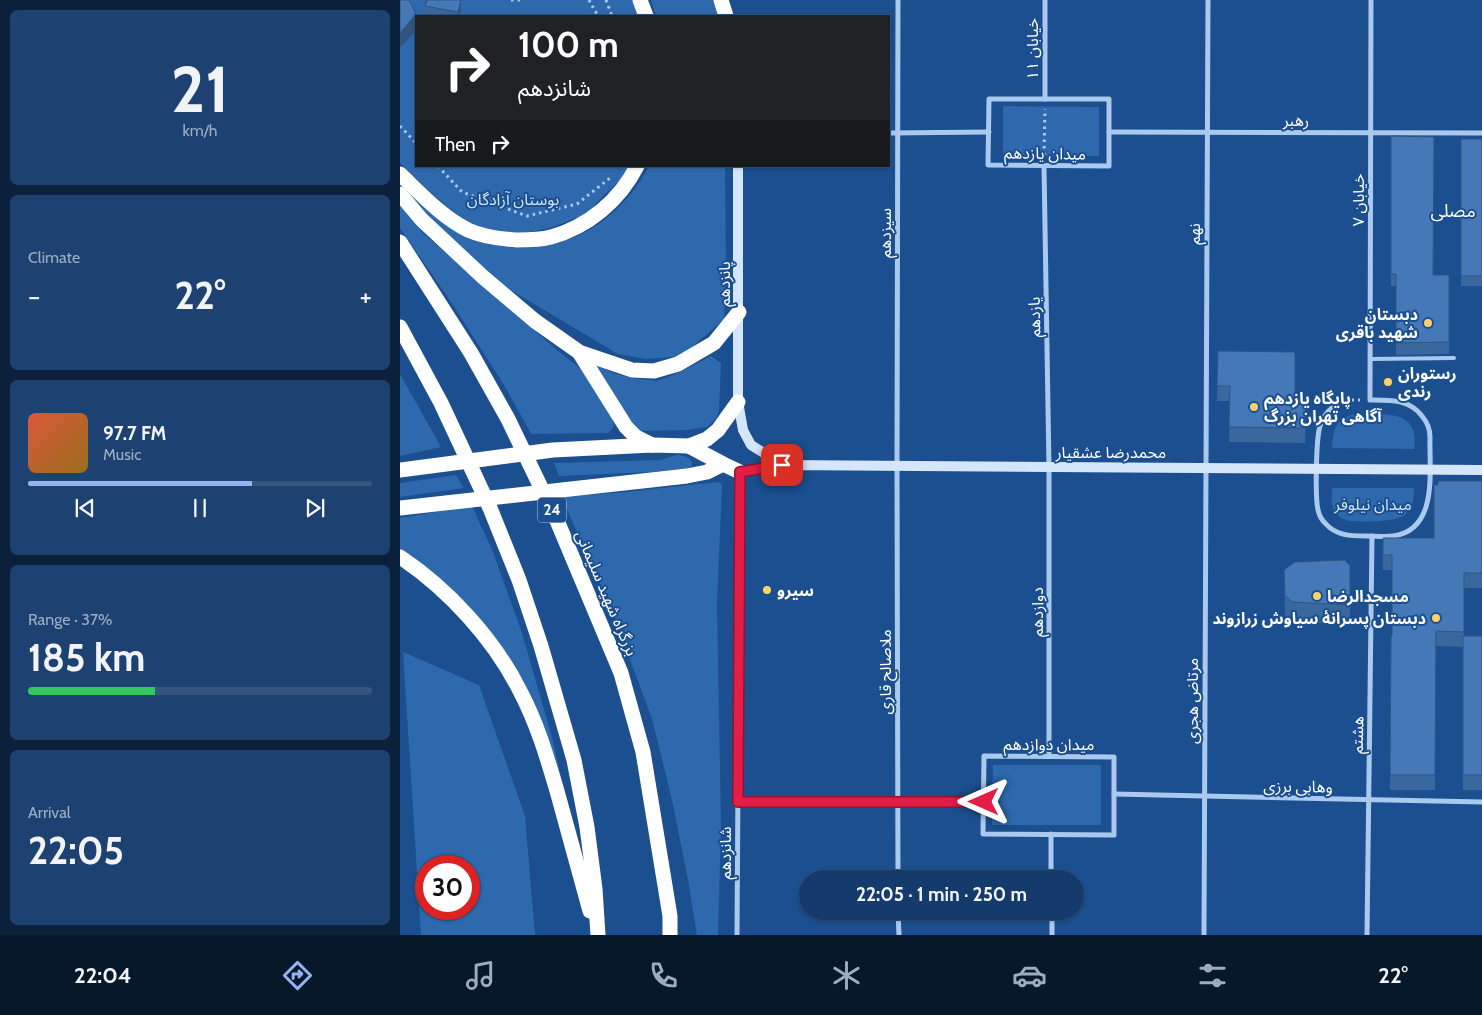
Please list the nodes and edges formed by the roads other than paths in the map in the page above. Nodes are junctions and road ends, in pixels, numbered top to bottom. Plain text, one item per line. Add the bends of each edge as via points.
1 (640, 0) edge
2 (721, 0) edge
3 (730, 0) edge
4 (898, 0) edge
5 (1045, 0) edge
6 (1208, 0) edge
7 (1371, 0) edge
8 (646, 15) edge
9 (726, 15) edge
10 (730, 15) edge
11 (1045, 99) junction
12 (989, 132) junction
13 (1109, 132) junction
14 (890, 133) edge
15 (898, 133) junction
16 (1207, 133) junction
17 (1370, 133) junction
18 (1482, 133) edge
19 (1044, 166) junction
20 (637, 167) edge
21 (738, 167) edge
22 (400, 174) edge
23 (400, 194) edge
24 (400, 242) edge
25 (739, 312) junction
26 (400, 328) edge
27 (400, 339) edge
28 (579, 352) junction
29 (416, 355) junction
30 (1454, 358) dead end
31 (1370, 359) junction
32 (738, 402) junction
33 (1332, 408) road end
34 (652, 446) junction
35 (689, 446) junction
36 (723, 464) junction
37 (782, 465) junction
38 (897, 466) junction
39 (1049, 467) junction
40 (1206, 468) junction
41 (1317, 469) junction
42 (400, 470) edge
43 (1429, 470) junction
44 (1482, 470) edge
45 (740, 472) junction
46 (400, 508) edge
47 (1372, 536) junction
48 (400, 557) edge
49 (1049, 756) junction
50 (1114, 794) junction
51 (1204, 796) junction
52 (1369, 800) junction
53 (738, 802) junction
54 (897, 802) junction
55 (984, 802) junction
56 (1482, 802) edge
57 (1051, 834) junction
58 (898, 870) edge
59 (1051, 870) edge
60 (898, 920) edge
61 (1052, 920) edge
62 (597, 935) edge
63 (672, 935) edge
64 (737, 935) edge
65 (899, 935) edge
66 (1052, 935) edge
67 (1204, 935) edge
68 (1367, 935) edge

1 - 8 highway
2 - 9 highway
3 - 10 main road
4 - 15 street, سیزدهم
5 - 11 street, خیابان ۱۱
6 - 16 street, نهم
7 - 17 street, خیابان ۷
11 - 12 street, میدان یازدهم via 989,99
11 - 13 street, میدان یازدهم via 1110,99
12 - 15 street
12 - 19 street, میدان یازدهم via 988,165
13 - 16 street, رهبر
13 - 19 street, میدان یازدهم via 1109,166
14 - 15 street
15 - 38 street, سیزدهم
16 - 17 street, رهبر
16 - 40 street, نهم
17 - 18 street, رهبر
17 - 31 street, خیابان ۷
19 - 39 street, یازدهم
20 - 22 highway via 616,198 596,216 550,238 530,240 508,240 470,230 448,216
21 - 25 main road, پانزدهم
23 - 28 highway via 422,220 483,277 535,321
24 - 63 highway, بزرگراه شهید سلیمانی / 24 via 471,353 508,419 558,523 621,673 644,752
25 - 28 highway via 714,343 678,364 654,371 632,370
25 - 32 main road, پانزدهم
26 - 29 highway
27 - 29 highway
28 - 34 highway via 626,427
29 - 62 highway via 490,508 542,646 578,779 595,889
30 - 31 lane
31 - 43 street, خیابان ۷ via 1370,400 1411,405 1426,420 1430,432
32 - 35 highway via 718,430 707,439
32 - 37 main road, پانزدهم via 743,430 751,445
33 - 41 street via 1321,421 1319,429
34 - 35 highway
34 - 42 highway via 552,450
35 - 36 highway
36 - 45 highway
36 - 46 highway via 686,476
37 - 38 main road, محمدرضا عشقیار
37 - 45 main road, محمدرضا عشقیار
38 - 39 main road, محمدرضا عشقیار
38 - 54 street, ملاصالح قاری
39 - 40 main road, محمدرضا عشقیار
39 - 49 street, دوازدهم
40 - 41 main road, محمدرضا عشقیار
40 - 51 street, مرتاض هجری
41 - 43 main road, محمدرضا عشقیار
41 - 47 street via 1318,512 1326,525 1348,536
43 - 44 main road, محمدرضا عشقیار
43 - 47 street via 1428,502 1420,520 1404,533
45 - 53 street, شانزدهم
47 - 52 street, هشتم
48 - 62 highway via 430,580 472,621 520,690 547,757
49 - 50 street, میدان دوازدهم via 1114,757
49 - 55 street, میدان دوازدهم via 984,756
50 - 51 street, وهابی برزی
50 - 57 street, میدان دوازدهم via 1114,835
51 - 52 street, وهابی برزی
51 - 67 street, مرتاض هجری
52 - 56 street, وهابی برزی
52 - 68 street, هشتم
53 - 54 street
53 - 64 street, شانزدهم
54 - 55 street
54 - 58 street, ملاصالح قاری
55 - 57 street, میدان دوازدهم via 984,834
57 - 59 street
60 - 65 street
61 - 66 street

